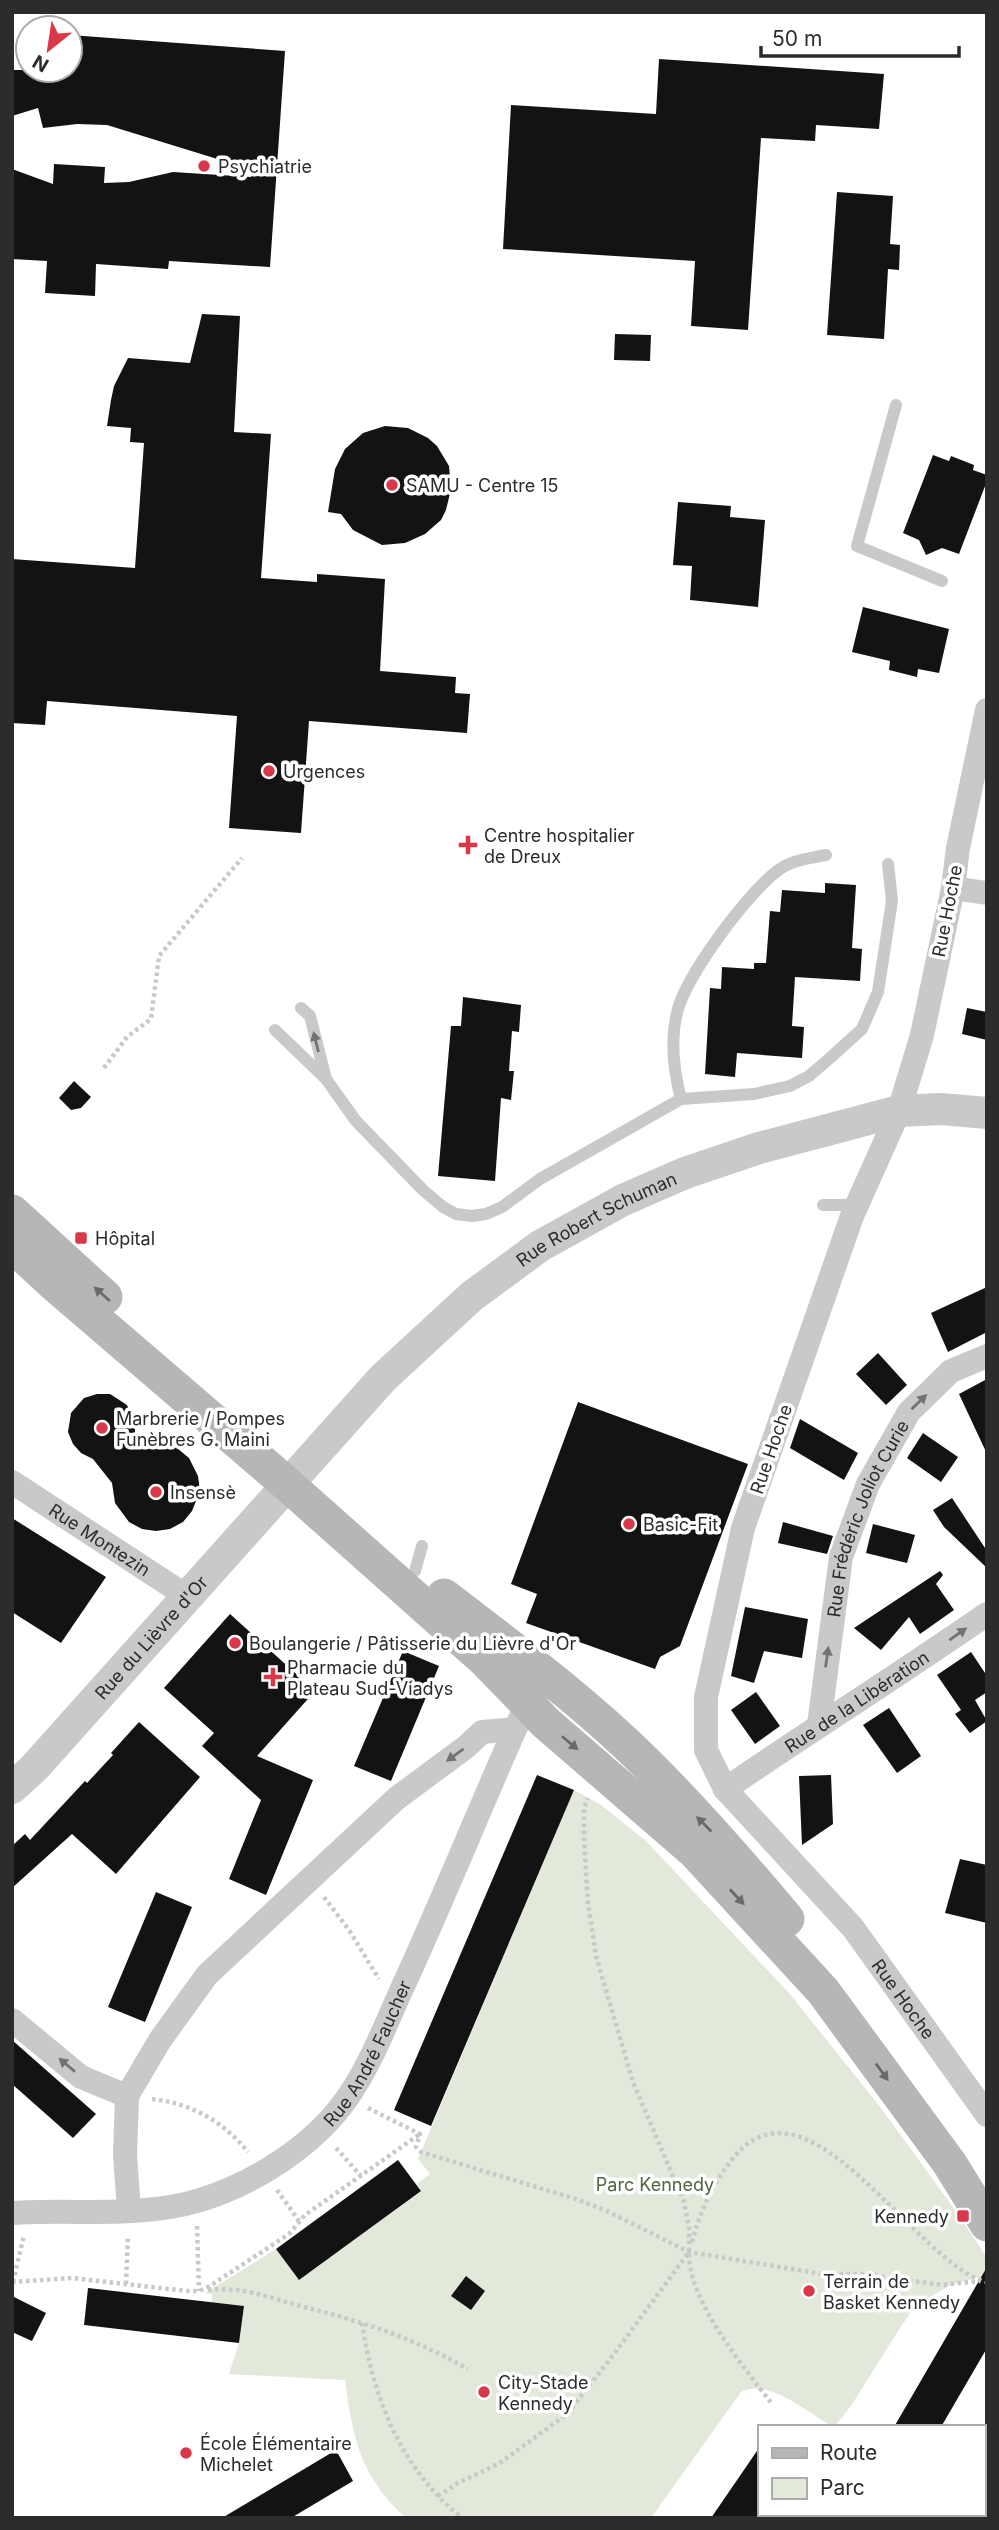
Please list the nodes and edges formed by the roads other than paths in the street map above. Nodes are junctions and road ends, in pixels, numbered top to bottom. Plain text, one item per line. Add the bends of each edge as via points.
1 (896, 405) dead end
2 (942, 581) dead end
3 (987, 710) edge
4 (826, 855) dead end
5 (888, 864) dead end
6 (953, 888) junction
7 (987, 893) edge
8 (301, 1008) dead end
9 (275, 1030) dead end
10 (326, 1079) junction
11 (681, 1099) junction
12 (899, 1111) junction
13 (987, 1113) edge
14 (823, 1205) dead end
15 (857, 1205) junction
16 (12, 1212) edge
17 (12, 1245) edge
18 (987, 1356) edge
19 (294, 1476) junction
20 (12, 1482) edge
21 (188, 1597) junction
22 (987, 1614) edge
23 (550, 1679) junction
24 (521, 1717) junction
25 (819, 1725) junction
26 (12, 1788) edge
27 (725, 1789) junction
28 (12, 2020) edge
29 (127, 2096) junction
30 (987, 2115) edge
31 (987, 2186) edge
32 (129, 2210) junction
33 (21, 2212) edge
34 (987, 2224) edge

1 - 2 lane via 857,546
3 - 6 street, Rue Hoche
4 - 11 lane via 797,862 773,875 697,967 677,1013 675,1075
5 - 11 lane via 892,901 878,992 862,1028 809,1076 790,1086 754,1094
6 - 7 street
6 - 12 street, Rue Hoche via 922,1035
10 -> 8 lane via 310,1016
9 - 10 lane
10 - 11 lane via 356,1121 423,1191 456,1214 472,1216 502,1207
12 - 13 street, Rue Robert Schuman
12 - 15 street, Rue Hoche
12 - 19 street, Rue Robert Schuman via 685,1173 540,1245 441,1323 383,1378
14 - 15 lane
15 - 27 street, Rue Hoche via 740,1541 706,1697 706,1750
19 -> 16 main road via 240,1418
17 - 19 main road via 52,1283
25 -> 18 street, Rue Frédéric Joliot Curie via 841,1557 868,1484 909,1412 951,1371
19 - 21 street, Rue du Lièvre d'Or
19 - 23 main road via 419,1558 437,1591
19 - 24 main road via 486,1661
20 - 21 street, Rue Montezin
21 - 26 street, Rue du Lièvre d'Or
25 -> 22 street, Rue de la Libération via 874,1693
23 - 24 street, Rue André Faucher
31 -> 23 main road via 863,2008 726,1846 642,1759
24 -> 29 street via 482,1732 397,1798 207,1975
24 - 32 street, Rue André Faucher via 396,2003 348,2097 320,2129 263,2171 197,2201
24 -> 34 main road via 694,1851 823,1992 950,2164
25 - 27 street, Rue de la Libération
27 - 30 street, Rue Hoche via 853,1928
29 -> 28 street via 81,2077
29 - 32 street
32 - 33 street, Rue André Faucher

